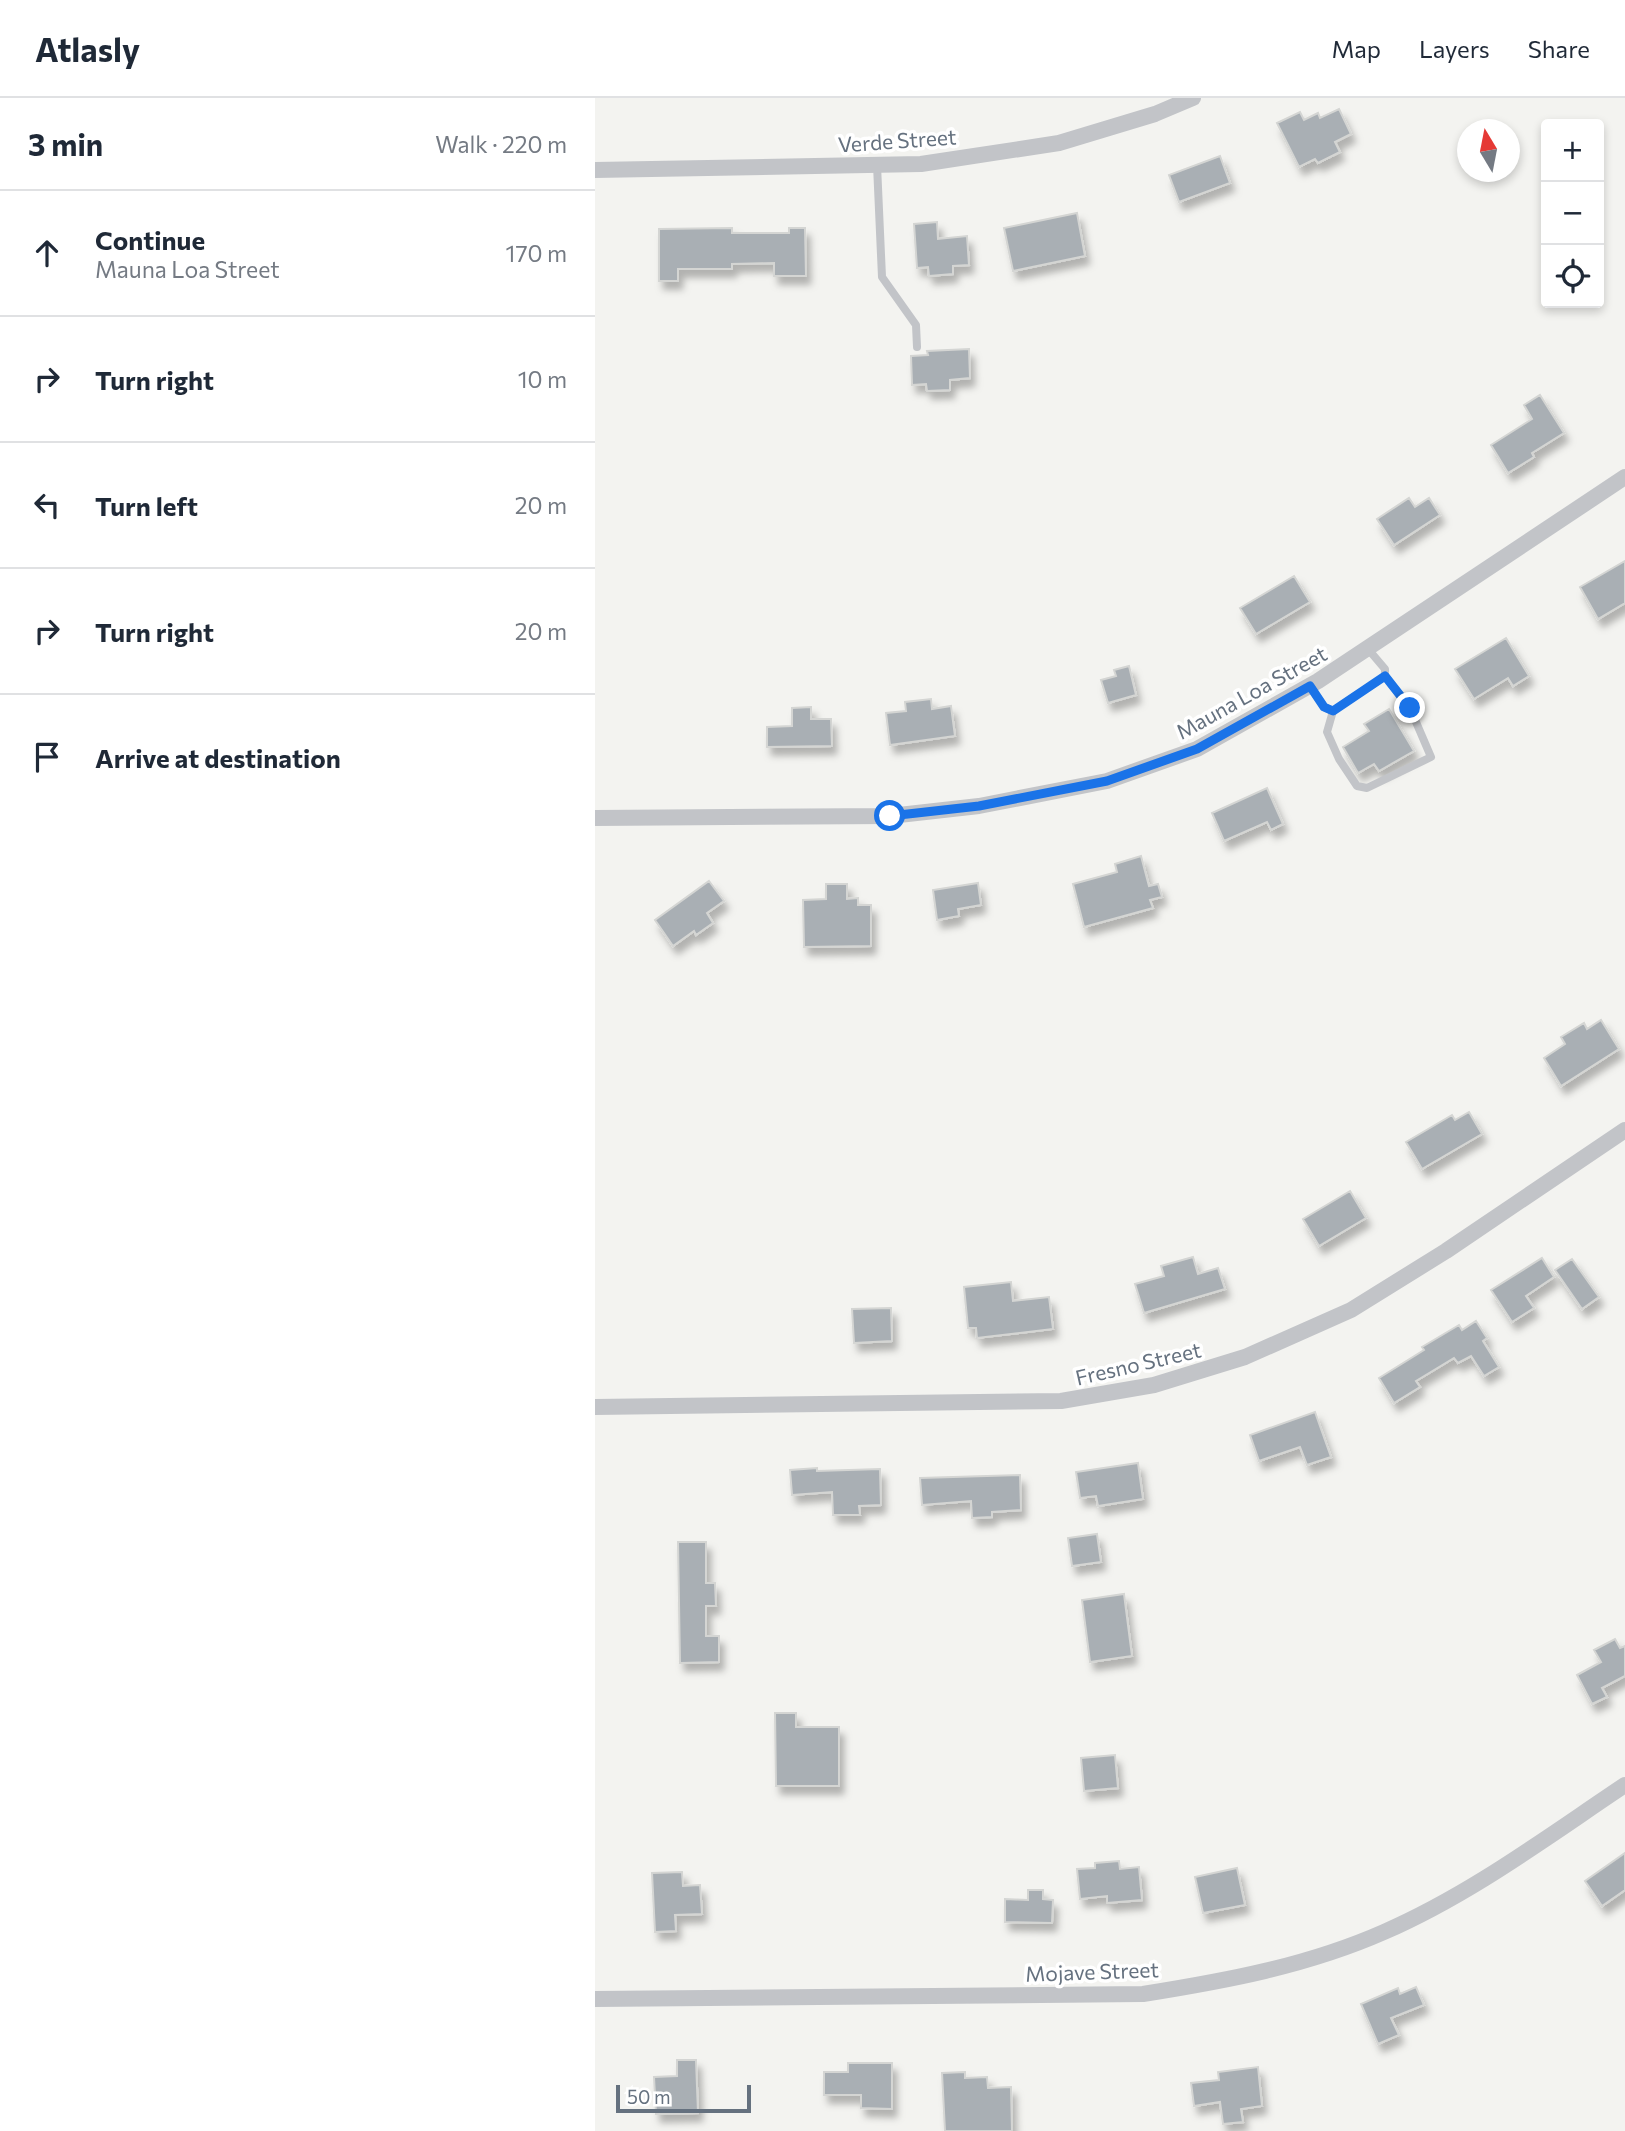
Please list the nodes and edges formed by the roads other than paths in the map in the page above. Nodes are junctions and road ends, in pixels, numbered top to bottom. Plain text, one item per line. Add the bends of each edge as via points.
1 (1193, 98) edge
2 (877, 165) junction
3 (595, 170) edge
4 (917, 347) dead end
5 (1625, 477) edge
6 (1368, 649) junction
7 (1385, 676) junction
8 (1310, 686) junction
9 (1333, 711) junction
10 (595, 818) edge
11 (1625, 1130) edge
12 (595, 1407) edge
13 (1625, 1784) edge
14 (595, 1999) edge

1 - 2 street, Verde Street via 1059,143 921,164
2 - 3 street, Verde Street
2 - 4 lane via 882,277 916,325
5 - 6 street, Mauna Loa Street
6 - 7 lane via 1385,668
6 - 8 street, Mauna Loa Street
7 - 9 lane
7 - 9 lane via 1410,708 1431,757 1367,788 1357,786 1327,732
8 - 9 lane via 1324,707
8 - 10 street, Mauna Loa Street via 1197,749 1107,781 1039,795 890,816
11 - 12 street, Fresno Street via 1351,1310 1245,1357 1154,1385 1061,1401
13 - 14 street, Mojave Street via 1509,1863 1395,1927 1306,1960 1230,1980 1143,1994

